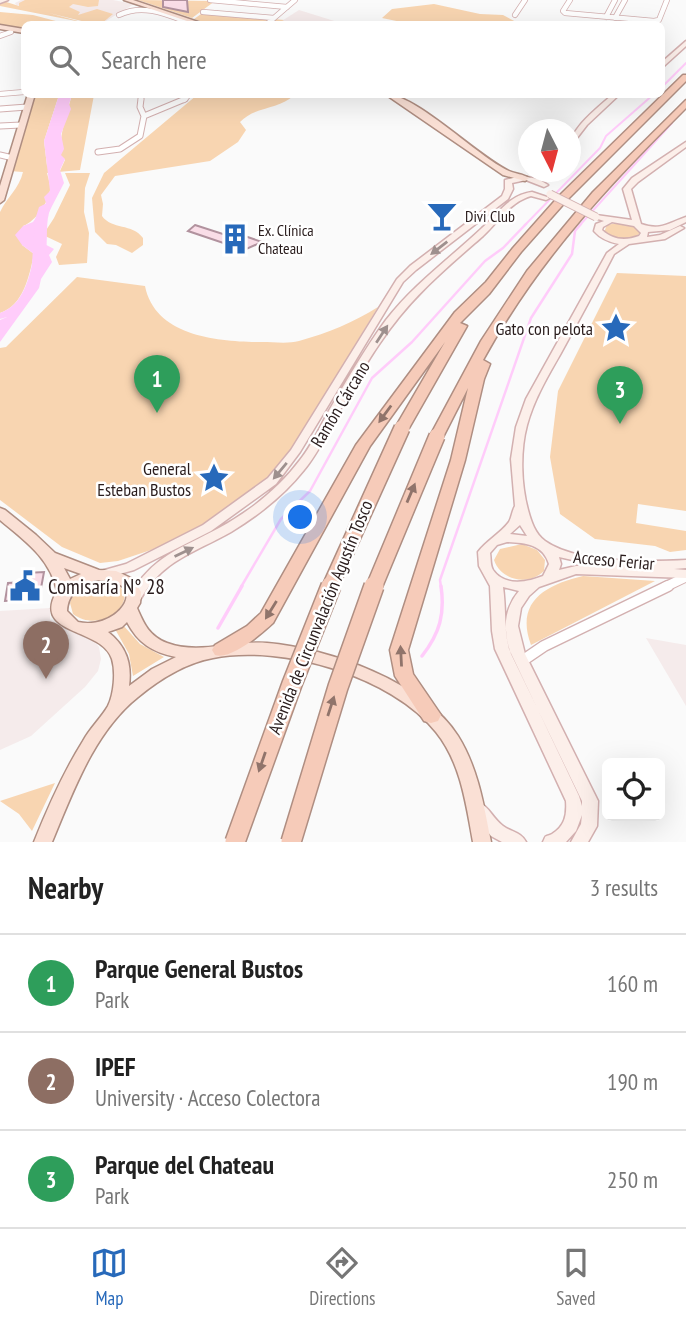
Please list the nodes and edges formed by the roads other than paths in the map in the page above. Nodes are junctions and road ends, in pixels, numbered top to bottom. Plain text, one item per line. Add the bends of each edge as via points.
1 (127, 0) edge
2 (136, 0) edge
3 (210, 0) edge
4 (219, 0) edge
5 (254, 0) edge
6 (525, 0) edge
7 (570, 0) edge
8 (615, 0) edge
9 (625, 0) edge
10 (667, 0) edge
11 (291, 3) edge
12 (203, 12) junction
13 (119, 15) dead end
14 (515, 15) dead end
15 (606, 17) junction
16 (274, 18) junction
17 (615, 18) junction
18 (189, 21) edge
19 (189, 21) edge
20 (193, 21) edge
21 (194, 21) edge
22 (270, 21) edge
23 (0, 27) edge
24 (21, 30) edge
25 (11, 32) dead end
26 (0, 36) edge
27 (686, 44) edge
28 (665, 62) edge
29 (686, 77) edge
30 (21, 92) edge
31 (0, 94) edge
32 (30, 98) edge
33 (141, 98) edge
34 (186, 98) edge
35 (388, 98) edge
36 (395, 98) edge
37 (613, 98) edge
38 (665, 98) edge
39 (665, 98) edge
40 (686, 103) edge
41 (27, 107) junction
42 (0, 108) edge
43 (144, 116) junction
44 (21, 124) junction
45 (0, 126) edge
46 (581, 130) edge
47 (686, 144) edge
48 (98, 152) dead end
49 (0, 155) edge
50 (13, 158) junction
51 (518, 176) edge
52 (3, 179) edge
53 (518, 182) edge
54 (532, 182) edge
55 (543, 182) edge
56 (508, 186) junction
57 (546, 191) junction
58 (531, 194) junction
59 (0, 200) edge
60 (634, 209) junction
61 (593, 218) junction
62 (686, 219) edge
63 (615, 221) junction
64 (686, 224) edge
65 (639, 226) junction
66 (598, 228) junction
67 (604, 236) junction
68 (630, 241) junction
69 (611, 253) junction
70 (490, 285) junction
71 (493, 331) junction
72 (519, 499) junction
73 (0, 513) edge
74 (494, 542) junction
75 (540, 544) junction
76 (50, 556) junction
77 (686, 564) edge
78 (101, 574) junction
79 (686, 575) edge
80 (493, 577) junction
81 (542, 582) junction
82 (65, 592) junction
83 (133, 603) junction
84 (90, 629) junction
85 (215, 652) junction
86 (522, 662) junction
87 (116, 707) junction
88 (431, 715) junction
89 (474, 803) junction
90 (43, 842) edge
91 (236, 842) edge
92 (290, 842) edge
93 (482, 842) edge
94 (518, 842) edge
95 (551, 842) edge
96 (579, 842) edge

1 - 21 main road
2 - 18 main road
3 - 4 street
4 - 11 street
4 - 12 street
5 - 11 street
6 - 14 street
7 - 15 street via 565,13
8 - 15 street
9 - 17 street
10 - 17 street via 658,21
11 - 16 street
12 - 16 street
12 - 20 street
13 - 19 street via 142,7
15 - 17 street
16 - 22 street
23 - 24 main road
25 - 26 street
27 - 28 main road
29 - 38 highway, Avenida de Circunvalación Agustín Tosco
30 - 31 street
32 - 41 main road
33 - 43 street
34 - 43 street
35 - 56 main road via 504,176
36 - 51 main road via 506,173
37 - 46 main road
39 - 70 highway, Avenida de Circunvalación Agustín Tosco via 564,197
40 - 71 highway via 573,220 526,279
41 - 42 street
41 - 44 main road
43 - 48 street via 138,139 120,149
44 - 45 street
44 - 50 main road
47 - 60 main road via 630,184 627,193
49 - 50 street
50 - 52 main road
52 - 59 main road
53 - 56 main road
54 - 57 main road
55 - 57 main road
56 - 58 main road
56 -> 78 main road, Ramón Cárcano via 505,197 400,281 295,452 272,481 207,527 131,567
57 - 58 main road
57 - 61 main road, bridge
83 -> 58 main road, Ramón Cárcano via 156,569 246,517 291,479 402,307 512,202
60 - 63 main road via 629,217
60 - 65 main road
61 - 63 main road
61 - 66 main road
62 - 65 main road via 662,229
63 - 65 main road
63 - 66 main road
64 - 68 main road via 662,237
65 - 68 main road via 644,235
66 - 67 main road
67 - 68 main road
67 - 69 main road
68 - 69 main road
69 - 72 main road via 527,410 517,449
70 -> 85 highway via 458,315 363,445 271,613 253,631
70 -> 91 highway, Avenida de Circunvalación Agustín Tosco, bridge via 402,428 322,601
88 -> 71 highway via 404,676 399,650
92 -> 71 highway, bridge via 365,608 437,436
72 - 74 main road via 516,522
72 - 75 main road via 526,525
73 - 76 main road
74 - 75 main road via 515,537
74 - 80 main road via 483,558
75 - 77 main road, Acceso Feriar via 586,560
75 - 81 main road via 555,563
76 - 78 main road
76 - 82 main road via 61,571
78 - 82 main road via 82,579
78 - 83 main road via 127,581
79 - 81 main road, Acceso Feriar via 576,570
79 - 86 street via 544,646
80 - 81 main road via 509,585
80 - 95 main road via 499,596 497,629 502,649 574,801 570,827
81 - 86 main road via 522,595 511,619 512,638
82 - 84 main road via 59,606 61,616 75,627
83 - 84 main road via 113,624
83 - 85 main road via 136,630 159,648
84 - 87 main road via 110,640 121,656
85 - 87 main road via 172,666
85 - 88 main road via 258,647 307,654 395,688
86 - 96 main road via 587,792 591,817
87 - 90 main road via 79,765
88 - 89 main road via 459,753
89 - 93 main road
89 - 94 main road via 497,831

